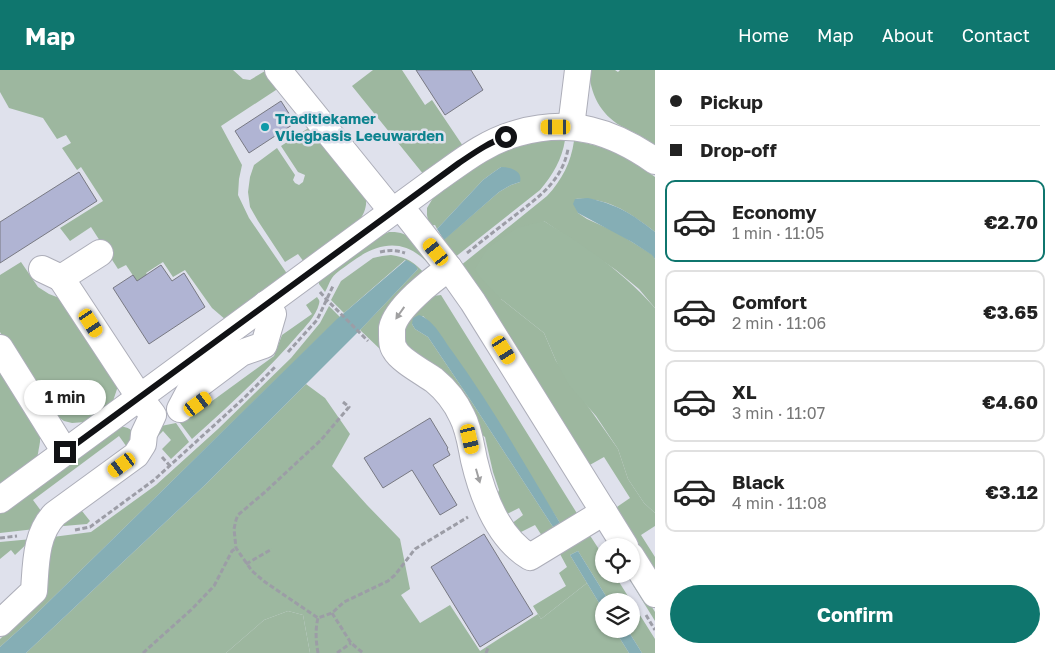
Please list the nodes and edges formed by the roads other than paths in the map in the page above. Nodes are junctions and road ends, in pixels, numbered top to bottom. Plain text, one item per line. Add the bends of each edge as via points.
1 (278, 70) edge
2 (578, 70) edge
3 (571, 127) junction
4 (655, 162) edge
5 (396, 209) junction
6 (100, 253) dead end
7 (441, 273) junction
8 (266, 304) junction
9 (0, 348) edge
10 (147, 406) junction
11 (65, 452) junction
12 (0, 500) edge
13 (604, 512) junction
14 (620, 538) edge
15 (640, 570) edge
16 (655, 594) edge
17 (0, 623) edge

1 - 5 street
2 - 3 street
3 - 4 street via 616,138
3 - 5 street via 540,127 494,140
5 - 7 street
5 - 8 street
6 - 10 street via 52,273
7 - 13 street via 473,302
7 -> 13 street via 399,312 392,328 392,345 387,359 416,369 434,381 458,408 464,418 488,505 509,538 530,557
8 - 10 street
8 - 10 street via 273,314 277,354 250,365 198,404 180,409
9 - 11 street
10 - 11 street
10 - 17 street via 144,444 136,455 50,519 41,534 34,591
11 - 12 street
13 - 14 street
15 - 16 street

